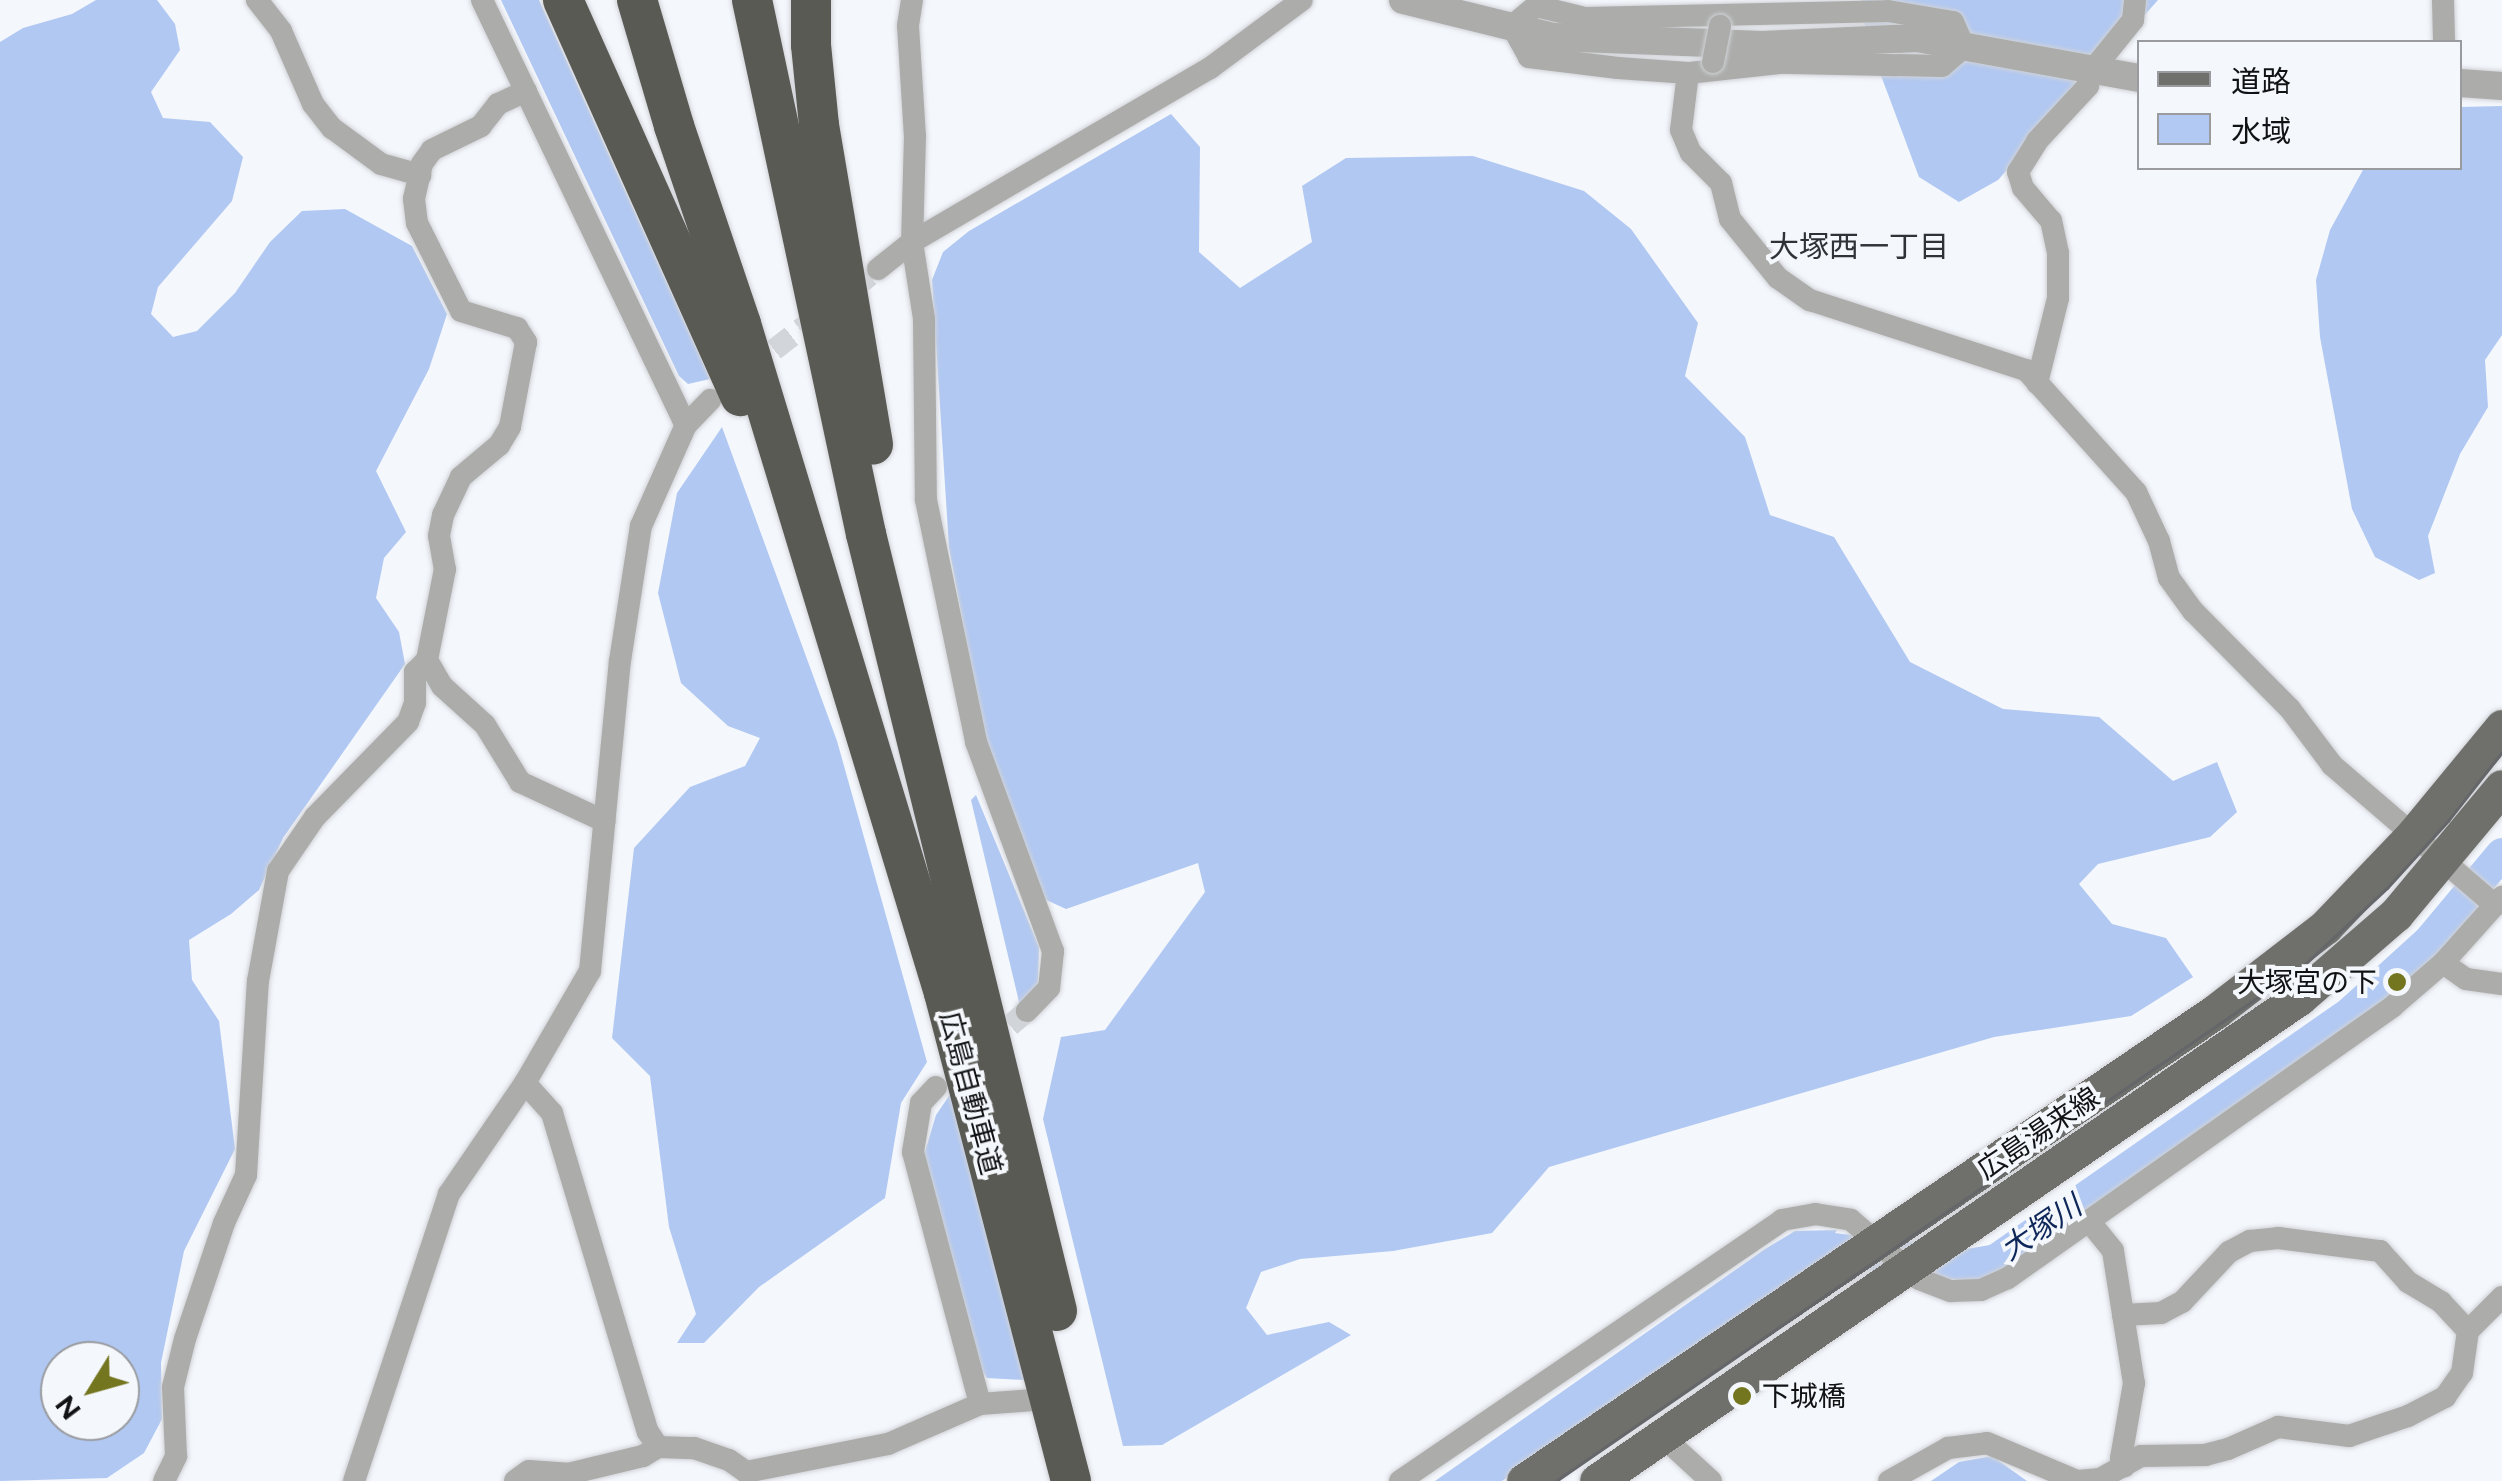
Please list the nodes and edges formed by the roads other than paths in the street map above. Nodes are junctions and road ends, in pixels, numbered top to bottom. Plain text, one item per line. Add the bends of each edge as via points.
1 (257, 0) edge
2 (482, 0) edge
3 (563, 0) edge
4 (637, 0) edge
5 (752, 0) edge
6 (812, 0) edge
7 (912, 0) edge
8 (1302, 0) edge
9 (1403, 0) edge
10 (2135, 0) edge
11 (2443, 0) edge
12 (1721, 21) junction
13 (1512, 26) junction
14 (2444, 40) edge
15 (1964, 47) junction
16 (1704, 68) junction
17 (2091, 72) junction
18 (2137, 78) edge
19 (2462, 83) edge
20 (2502, 86) edge
21 (526, 91) junction
22 (420, 175) junction
23 (912, 242) junction
24 (878, 269) tunnel mouth
25 (2037, 383) junction
26 (710, 400) dead end
27 (686, 425) junction
28 (427, 660) junction
29 (857, 709) junction
30 (2502, 727) edge
31 (2502, 788) edge
32 (936, 812) junction
33 (604, 821) junction
34 (2414, 835) junction
35 (2449, 870) junction
36 (2496, 902) edge
37 (2443, 963) junction
38 (2502, 984) edge
39 (1028, 1011) tunnel mouth
40 (525, 1083) junction
41 (936, 1088) dead end
42 (2090, 1221) junction
43 (1878, 1234) junction
44 (1907, 1275) junction
45 (2502, 1297) edge
46 (2123, 1314) junction
47 (2468, 1331) junction
48 (1051, 1341) junction
49 (1034, 1400) dead end
50 (980, 1404) junction
51 (1663, 1437) junction
52 (658, 1447) junction
53 (2124, 1466) junction
54 (164, 1481) edge
55 (354, 1481) edge
56 (515, 1481) edge
57 (1071, 1481) edge
58 (1099, 1481) edge
59 (1400, 1481) edge
60 (1524, 1481) edge
61 (1597, 1481) edge
62 (1711, 1481) edge
63 (1890, 1481) edge
64 (2078, 1481) edge

1 - 22 street via 281,31 313,104 332,128 381,164
2 - 21 street
3 - 29 highway via 770,465
4 - 29 highway
5 - 32 highway via 871,553
6 - 32 highway via 820,125
7 - 23 street
8 - 23 street via 1210,68
9 - 13 street
10 - 17 street via 2133,20
11 - 14 street
12 - 13 street via 1585,18 1536,6
12 - 15 street via 1888,11 1952,22
12 - 16 street, bridge
13 - 15 street via 1633,44 1918,38
13 - 16 street via 1529,57
15 - 16 street via 1942,66
15 - 17 street
16 - 25 street via 1681,130 1690,153 1721,183 1730,219 1778,278 1810,300 2026,370
17 - 18 street
17 - 25 street via 2088,86 2018,172 2051,221 2058,253 2058,298
19 - 20 street
21 - 22 street via 498,104 481,126 432,150
21 - 27 street
22 - 28 street via 417,223 450,296 461,311 518,328 526,342 510,427 500,445 461,477 443,515 445,569
23 - 24 street
23 - 39 street via 924,319 926,500 976,742 1052,951 1049,988
25 - 34 street via 2136,492 2170,578 2193,612 2290,709 2332,765
26 - 27 street
27 - 33 street via 642,526
28 - 33 street via 442,686 485,726 520,782
28 - 54 street via 415,672 408,722 315,817 278,872 258,981 246,1175 185,1339 173,1387 176,1456
29 - 48 highway, 広島自動車道
30 - 34 main road, 広島湯来線
31 - 35 main road, 広島湯来線
32 - 48 highway, 広島自動車道
33 - 40 street via 590,971
34 - 35 street
34 - 43 main road, 広島湯来線 via 2324,927 2232,999
35 - 36 street
35 - 44 main road, 広島湯来線 via 2300,998 1950,1236
36 - 37 street
37 - 38 street via 2466,979
37 - 42 street via 2392,1007
40 - 52 street via 552,1113
40 - 55 street via 450,1194
41 - 50 street via 921,1103 913,1152
42 - 44 street via 1981,1290 1951,1290
42 - 46 street via 2112,1252
43 - 44 street
43 - 59 street via 1851,1220 1816,1214 1782,1220
43 - 60 main road, 広島湯来線 via 1832,1273
44 - 51 main road, 広島湯来線
45 - 47 street
46 - 47 street via 2161,1313 2182,1302 2229,1252 2278,1238 2380,1251
46 - 53 street via 2134,1384
47 - 53 street via 2454,1385 2408,1416 2349,1436 2278,1427 2206,1455 2141,1456
48 - 57 highway, 広島自動車道
48 - 58 highway, 広島自動車道
49 - 50 street
50 - 52 street via 888,1444 746,1472 694,1448
51 - 61 main road, 広島湯来線
51 - 62 street
52 - 56 street via 568,1474 530,1471
53 - 64 street
63 - 64 street via 1948,1448 1987,1443

